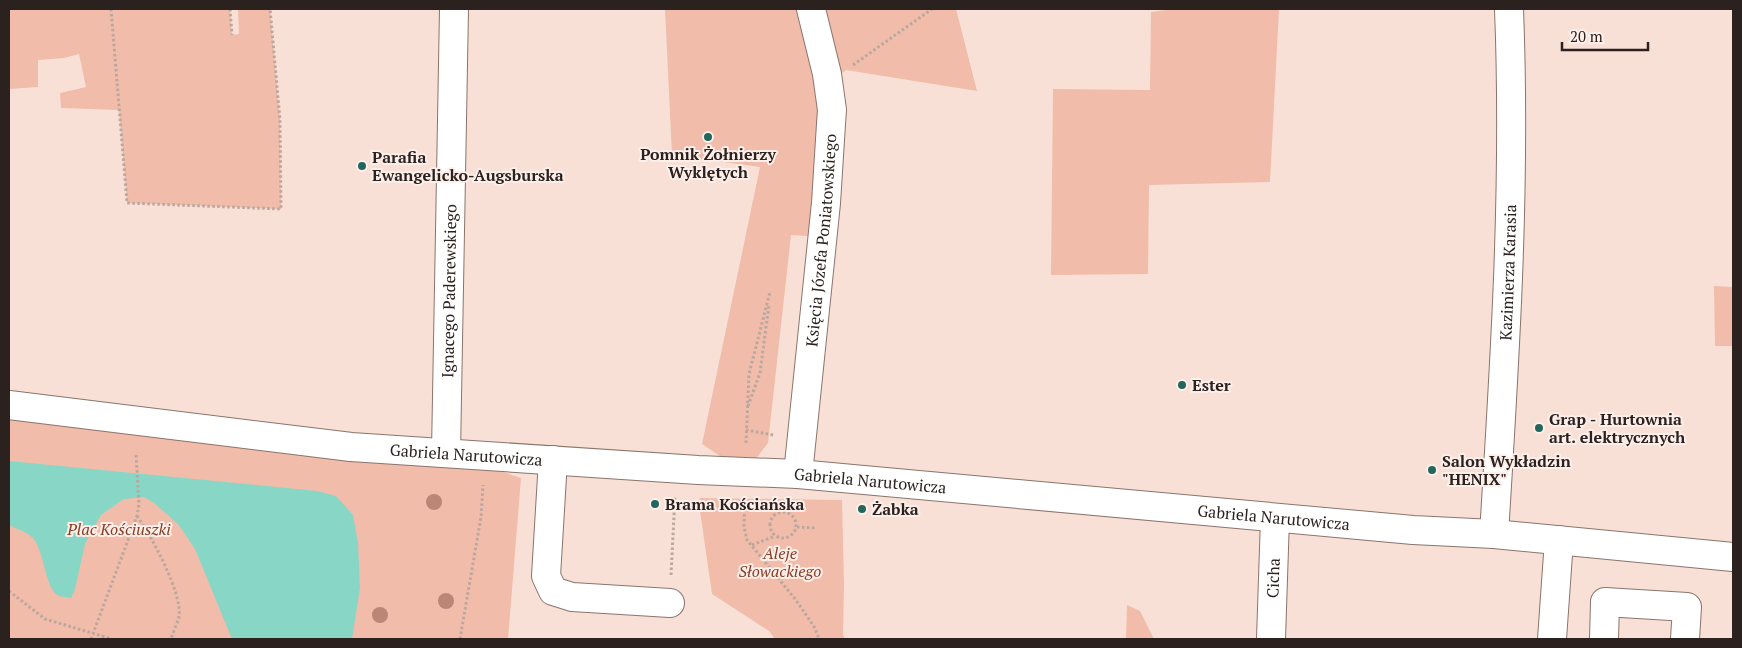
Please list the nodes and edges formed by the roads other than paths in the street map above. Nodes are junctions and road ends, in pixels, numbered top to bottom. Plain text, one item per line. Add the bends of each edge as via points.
1 (454, 9) edge
2 (811, 9) edge
3 (1509, 9) edge
4 (9, 405) edge
5 (446, 453) junction
6 (552, 460) junction
7 (798, 474) junction
8 (1276, 518) junction
9 (1494, 534) junction
10 (1559, 540) junction
11 (1733, 556) edge
12 (670, 603) road end
13 (1272, 639) edge
14 (1552, 639) edge
15 (1604, 639) edge
16 (1685, 639) edge

1 - 5 street, Ignacego Paderewskiego
2 - 7 street, Księcia Józefa Poniatowskiego via 832,110
3 - 9 street, Kazimierza Karasia via 1511,197
4 - 5 street, Gabriela Narutowicza via 351,447
5 - 6 street, Gabriela Narutowicza
6 - 7 street, Gabriela Narutowicza via 745,482
6 - 12 street via 546,576 553,591 572,597
7 - 8 street, Gabriela Narutowicza
8 - 9 street, Gabriela Narutowicza
8 - 13 street, Cicha
9 - 10 street, Gabriela Narutowicza
10 - 11 street, Gabriela Narutowicza
10 - 14 street
15 - 16 street via 1605,602 1687,607

